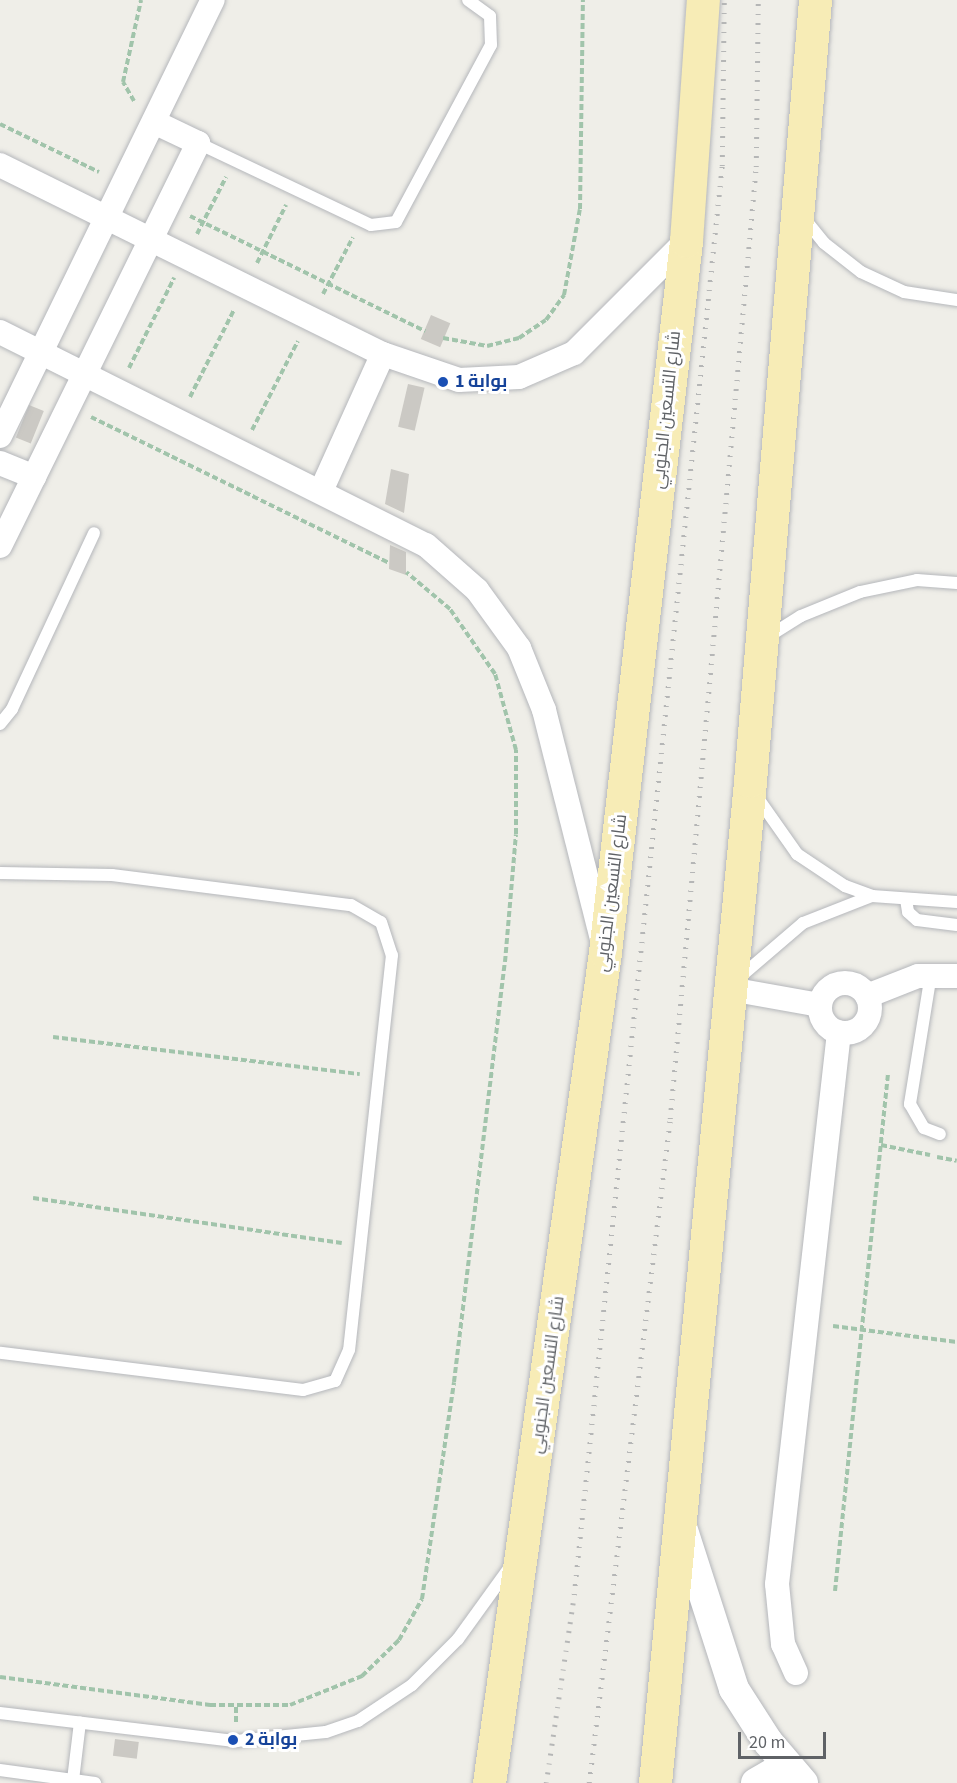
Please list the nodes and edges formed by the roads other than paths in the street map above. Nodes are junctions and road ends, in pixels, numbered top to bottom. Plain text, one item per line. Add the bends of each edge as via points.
1 (213, 0) edge
2 (468, 0) edge
3 (703, 0) edge
4 (814, 0) edge
5 (154, 122) junction
6 (198, 143) junction
7 (0, 165) edge
8 (797, 209) junction
9 (108, 217) junction
10 (151, 239) junction
11 (686, 241) junction
12 (957, 300) edge
13 (0, 332) edge
14 (40, 353) junction
15 (384, 354) junction
16 (84, 374) junction
17 (0, 436) edge
18 (0, 463) edge
19 (34, 477) junction
20 (321, 491) junction
21 (94, 533) dead end
22 (1, 542) edge
23 (957, 583) edge
24 (762, 641) junction
25 (0, 724) edge
26 (750, 781) junction
27 (0, 873) edge
28 (872, 896) junction
29 (906, 899) junction
30 (957, 902) edge
31 (957, 925) edge
32 (605, 952) junction
33 (931, 974) junction
34 (957, 976) edge
35 (730, 988) junction
36 (867, 996) junction
37 (820, 1005) junction
38 (839, 1032) junction
39 (940, 1134) dead end
40 (0, 1353) edge
41 (680, 1519) junction
42 (525, 1546) junction
43 (796, 1673) dead end
44 (0, 1713) edge
45 (80, 1722) junction
46 (0, 1770) edge
47 (795, 1775) edge
48 (73, 1780) junction
49 (95, 1783) edge
50 (489, 1783) edge
51 (655, 1783) edge
52 (756, 1783) edge

1 - 5 street
2 - 6 lane via 490,16 491,45 400,218 383,227 361,220
3 - 11 main road, شارع التسعين الجنوبي
4 - 8 main road
5 - 6 street
5 - 9 street
6 - 10 street
7 - 9 street
8 - 12 lane via 824,243 861,272 904,292
8 - 24 main road
9 - 10 street
9 - 14 street
10 - 15 street
10 - 16 street
11 - 15 street via 597,333 548,368 519,377 459,380
11 - 32 main road, شارع التسعين الجنوبي
13 - 14 street
14 - 16 street
14 - 17 street
15 - 20 street
16 - 19 street
16 - 20 street
18 - 19 street
19 - 22 street
20 - 32 street via 426,545 500,616 544,710
21 - 25 lane via 12,709
23 - 24 lane via 917,580 860,592 801,616
24 - 26 main road
26 - 28 lane via 762,808 797,854 837,881
26 - 35 main road
27 - 40 lane via 112,875 363,908 381,922 391,943 347,1362 335,1381 314,1390
28 - 29 lane
28 - 35 lane via 825,911 789,932
29 - 30 lane
29 - 31 lane via 908,912 917,920
32 - 42 main road, شارع التسعين الجنوبي
33 - 34 street
33 - 36 street
33 - 39 lane via 910,1104 924,1128
35 - 37 street
35 - 41 main road
36 - 37 street via 845,983 828,989
36 - 38 street via 865,1023
37 - 38 street via 824,1022
38 - 43 street via 777,1584 783,1644
41 - 47 street via 720,1659 751,1719
41 - 51 main road
42 - 45 lane via 458,1639 412,1685 358,1721 297,1738 236,1741
42 - 50 main road, شارع التسعين الجنوبي
44 - 45 lane
45 - 48 lane
46 - 48 lane
47 - 52 street
48 - 49 lane

